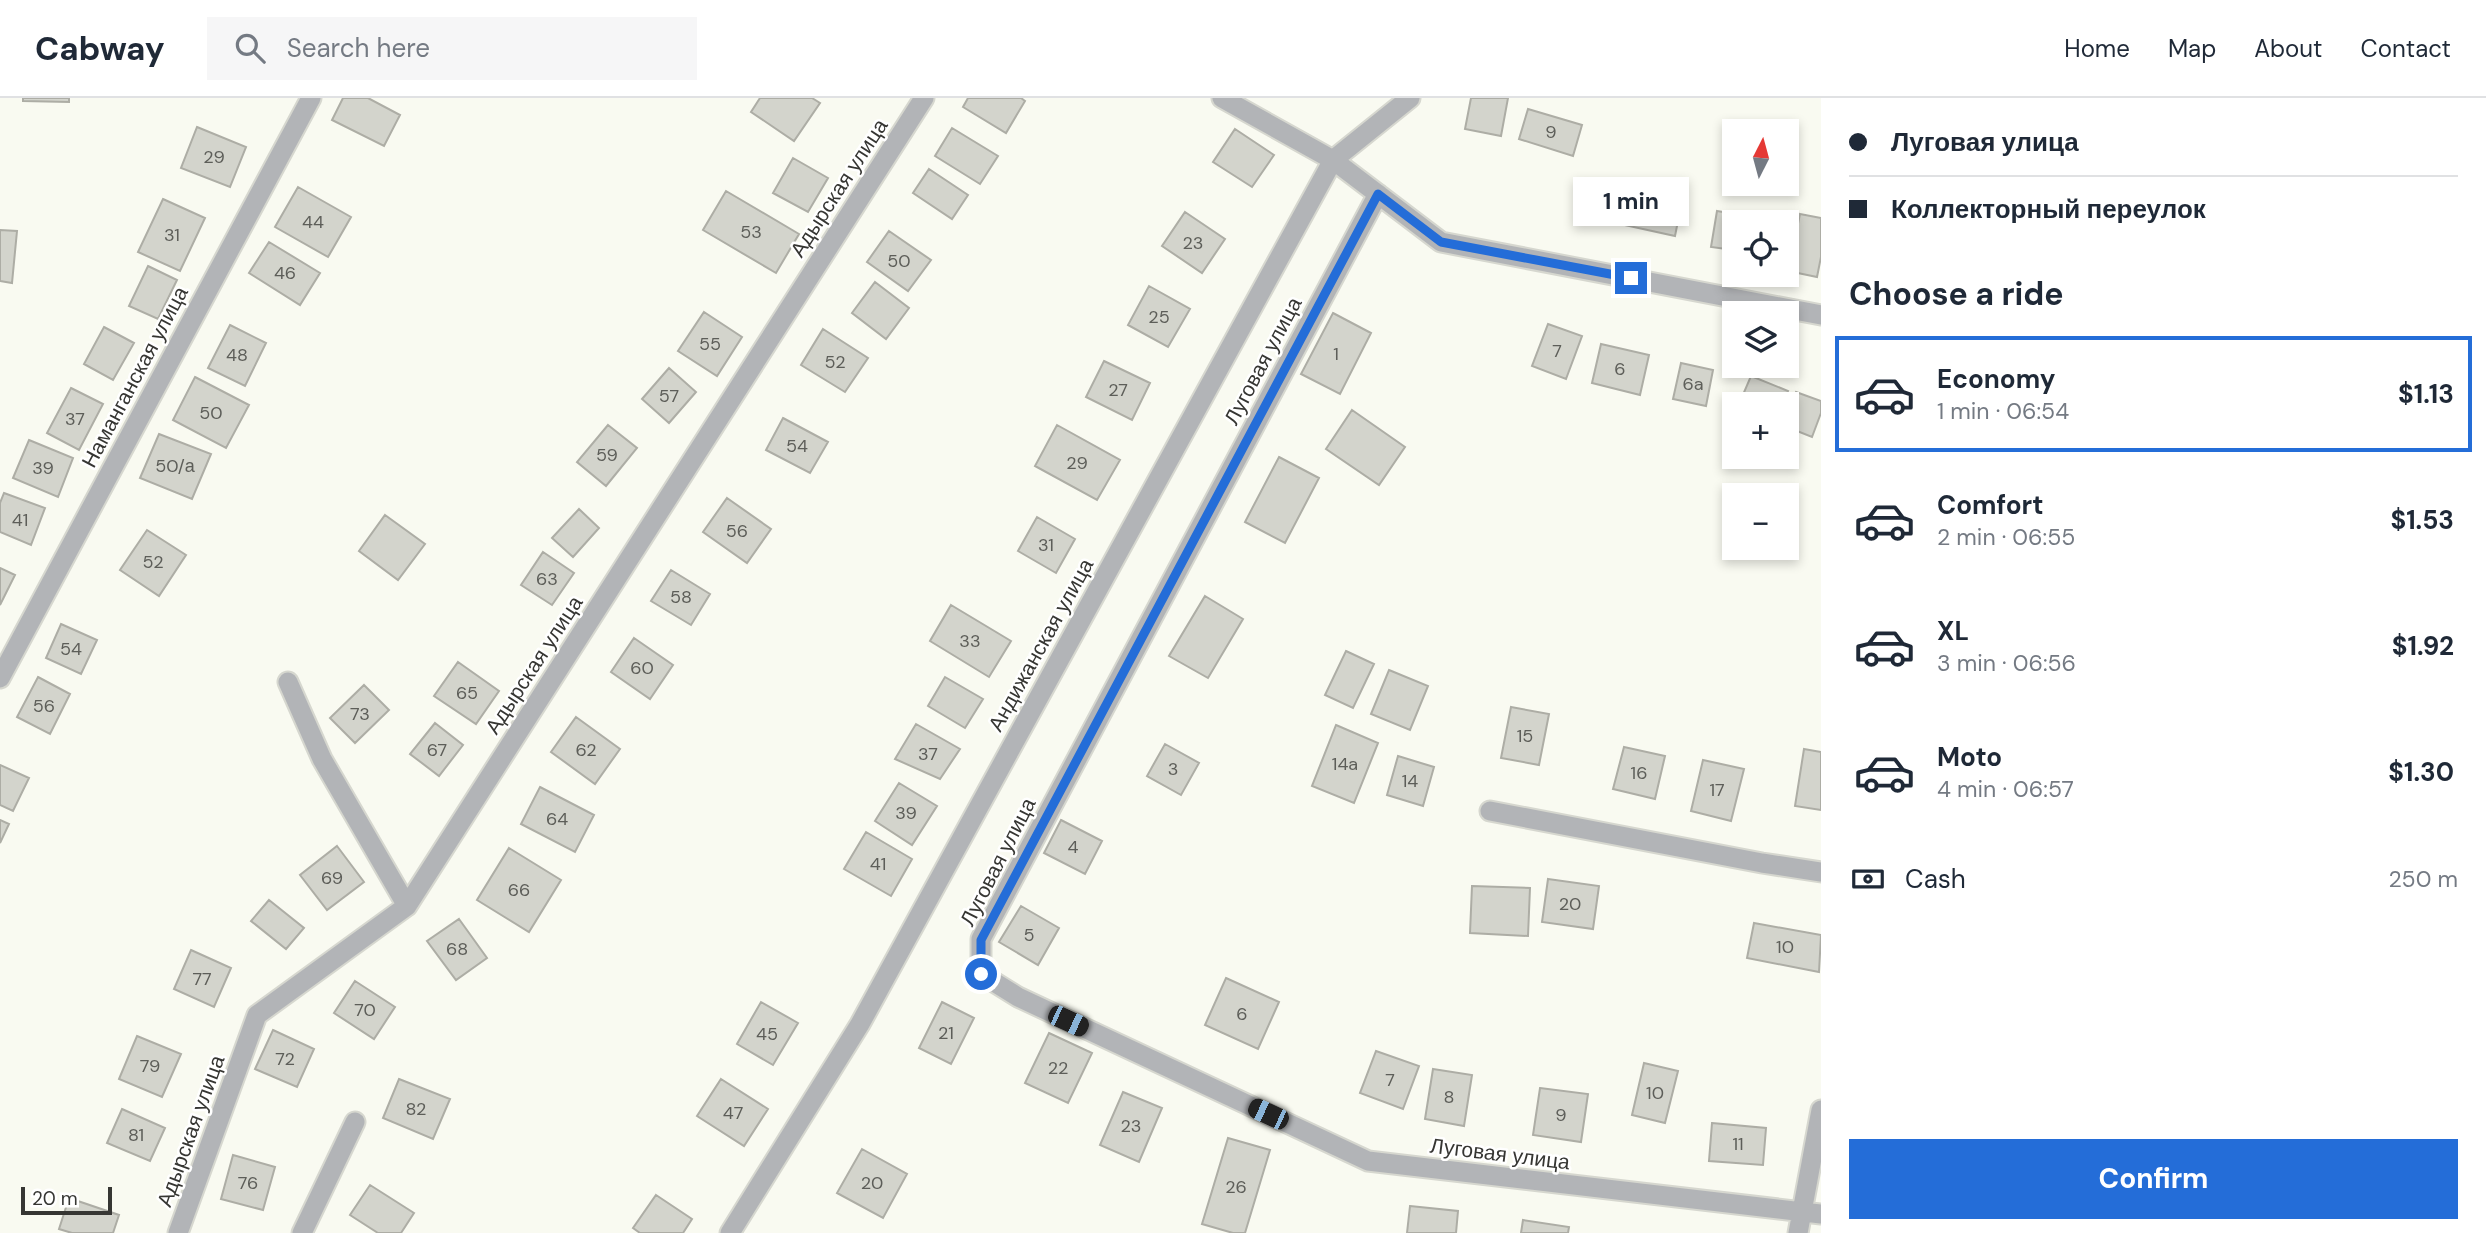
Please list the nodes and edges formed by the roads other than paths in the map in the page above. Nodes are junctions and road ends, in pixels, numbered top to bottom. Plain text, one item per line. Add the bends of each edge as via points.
1 (311, 98) edge
2 (924, 98) edge
3 (1222, 98) edge
4 (1410, 98) edge
5 (1333, 160) junction
6 (1378, 194) junction
7 (1821, 315) edge
8 (0, 678) edge
9 (288, 682) dead end
10 (1490, 811) dead end
11 (1821, 872) edge
12 (407, 906) junction
13 (1821, 1110) edge
14 (355, 1122) dead end
15 (1811, 1213) edge
16 (178, 1233) edge
17 (302, 1233) edge
18 (730, 1233) edge
19 (1798, 1233) edge

1 - 8 street, Наманганская улица
2 - 12 street, Адырская улица
3 - 5 street
4 - 5 street, Андижанская улица
5 - 6 street
5 - 18 street, Андижанская улица via 860,1024
6 - 7 street via 1441,242
6 - 15 street, Луговая улица via 981,940 981,974 1018,997 1368,1161
9 - 12 street via 322,760
10 - 11 street
12 - 16 street, Адырская улица via 257,1015
13 - 15 street
14 - 17 street
15 - 19 street

